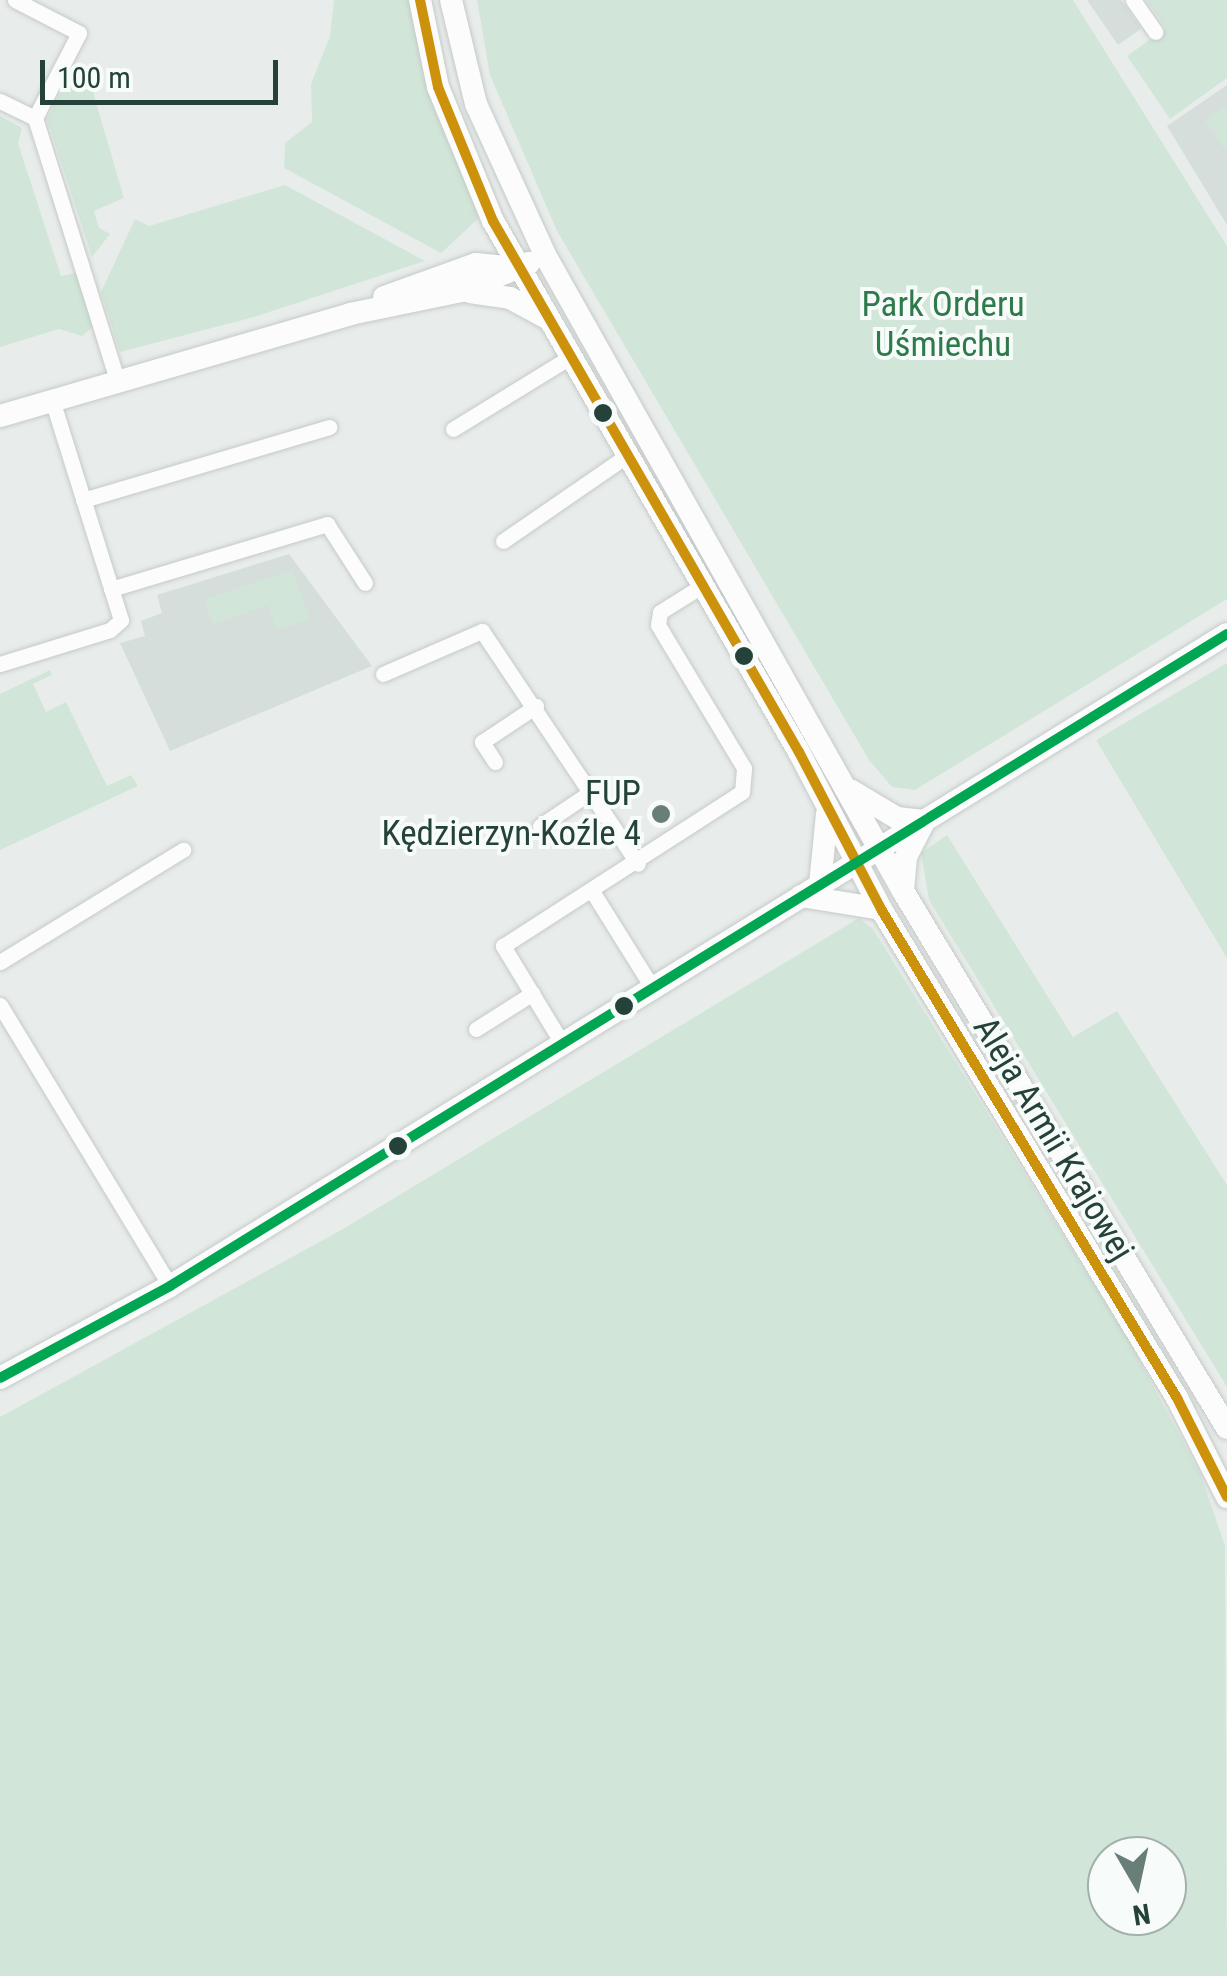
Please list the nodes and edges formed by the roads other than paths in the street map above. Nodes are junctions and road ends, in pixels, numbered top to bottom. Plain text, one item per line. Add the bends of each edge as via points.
1 (16, 0) edge
2 (420, 0) edge
3 (452, 0) edge
4 (1133, 0) edge
5 (1155, 32) dead end
6 (0, 100) edge
7 (35, 118) junction
8 (493, 220) junction
9 (545, 254) junction
10 (476, 264) junction
11 (519, 268) junction
12 (462, 292) junction
13 (350, 314) junction
14 (547, 318) junction
15 (570, 357) junction
16 (118, 380) junction
17 (52, 400) junction
18 (0, 416) edge
19 (330, 427) dead end
20 (453, 429) dead end
21 (626, 456) junction
22 (83, 500) junction
23 (502, 541) dead end
24 (365, 583) dead end
25 (700, 587) junction
26 (111, 589) junction
27 (1227, 634) edge
28 (0, 664) edge
29 (383, 674) dead end
30 (536, 706) junction
31 (495, 762) dead end
32 (847, 788) junction
33 (592, 790) junction
34 (827, 807) junction
35 (924, 821) junction
36 (540, 826) dead end
37 (880, 848) junction
38 (184, 850) dead end
39 (855, 863) junction
40 (638, 864) junction
41 (811, 890) junction
42 (903, 890) junction
43 (592, 891) junction
44 (881, 909) junction
45 (0, 962) edge
46 (652, 987) junction
47 (532, 993) junction
48 (0, 1006) edge
49 (476, 1029) dead end
50 (562, 1043) junction
51 (170, 1286) junction
52 (0, 1378) edge
53 (1227, 1428) edge
54 (1227, 1497) edge

1 - 7 street via 78,33
2 - 8 street, Aleja Armii Krajowej via 438,87
3 - 9 street, Aleja Armii Krajowej via 462,63 488,138
4 - 5 street
6 - 7 street
7 - 16 street
8 - 10 street
8 - 11 street, Aleja Armii Krajowej
9 - 11 street
9 - 32 street, Aleja Armii Krajowej
10 - 11 street
10 - 13 street
11 - 12 street
11 - 14 street, Aleja Armii Krajowej
12 - 13 street
12 - 14 street via 510,298
13 - 16 street
14 - 15 street, Aleja Armii Krajowej
15 - 20 street
15 - 21 street, Aleja Armii Krajowej
16 - 17 street
17 - 18 street
17 - 22 street
19 - 22 street
21 - 23 street
21 - 25 street, Aleja Armii Krajowej
22 - 26 street
24 - 26 street via 327,524
25 - 34 street, Aleja Armii Krajowej
25 - 40 street via 660,612 658,625 746,779 736,801
26 - 28 street via 121,620 110,630
27 - 35 street
29 - 30 street via 482,631
30 - 31 street via 482,742
30 - 33 street
32 - 35 street via 897,818
32 - 37 street, Aleja Armii Krajowej
33 - 36 street
33 - 40 street
34 - 39 street, Aleja Armii Krajowej
34 - 41 street
35 - 37 street
35 - 42 street via 906,857
37 - 39 street
37 - 42 street, Aleja Armii Krajowej
38 - 45 street
39 - 41 street
39 - 44 street, Aleja Armii Krajowej
40 - 43 street
41 - 44 street
41 - 46 street
42 - 53 street, Aleja Armii Krajowej
43 - 46 street
43 - 47 street via 503,946
44 - 54 street, Aleja Armii Krajowej via 1178,1398
46 - 50 street
47 - 49 street
47 - 50 street
48 - 51 street
50 - 51 street
51 - 52 street

